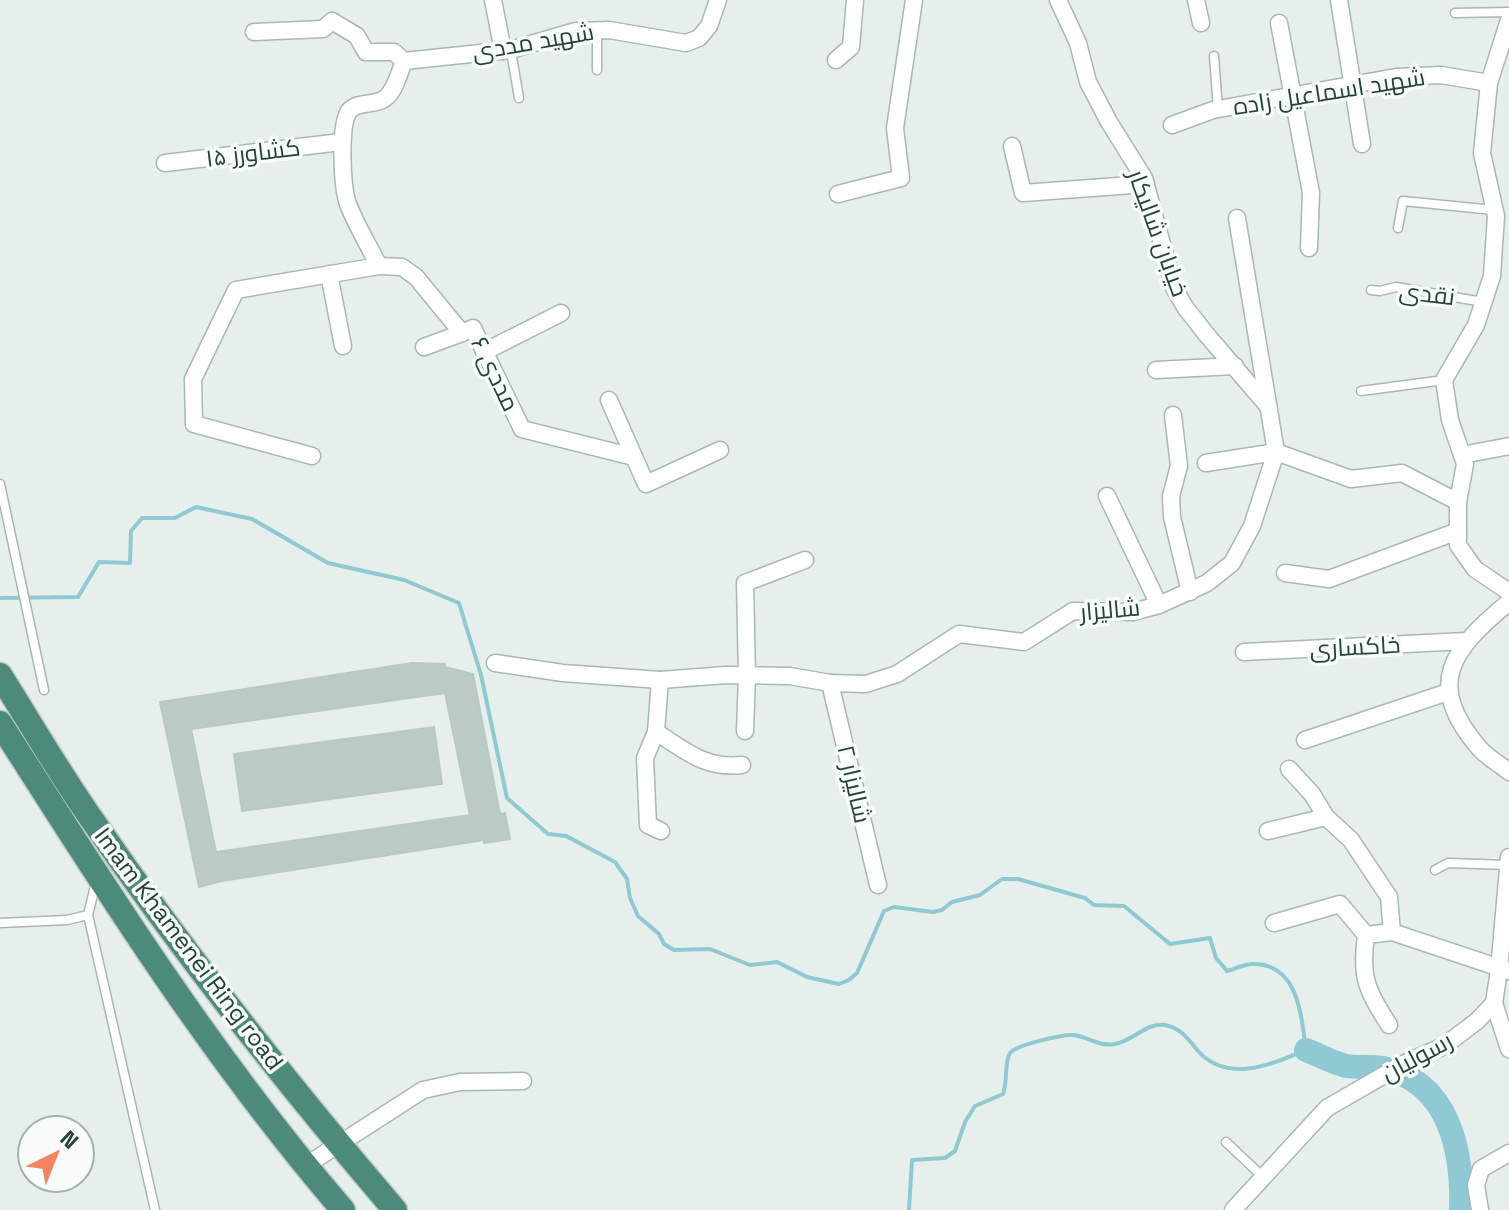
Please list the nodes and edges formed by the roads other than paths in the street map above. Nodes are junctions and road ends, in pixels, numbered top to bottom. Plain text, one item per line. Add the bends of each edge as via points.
1 (493, 0) edge
2 (718, 0) edge
3 (855, 0) edge
4 (914, 0) edge
5 (1058, 0) edge
6 (1196, 0) edge
7 (1339, 0) edge
8 (1509, 12) edge
9 (1455, 13) dead end
10 (1509, 20) edge
11 (1201, 23) dead end
12 (1279, 23) dead end
13 (597, 30) junction
14 (254, 32) dead end
15 (506, 50) junction
16 (1214, 56) dead end
17 (836, 60) dead end
18 (404, 61) junction
19 (597, 70) dead end
20 (1489, 83) junction
21 (1352, 85) junction
22 (1293, 95) junction
23 (519, 98) dead end
24 (1218, 109) junction
25 (1172, 125) dead end
26 (341, 142) junction
27 (1362, 144) dead end
28 (1012, 146) dead end
29 (165, 163) dead end
30 (1146, 184) junction
31 (838, 194) dead end
32 (1495, 210) junction
33 (1237, 218) dead end
34 (1398, 228) dead end
35 (1309, 248) dead end
36 (379, 266) junction
37 (329, 274) junction
38 (1371, 290) dead end
39 (1484, 302) junction
40 (561, 313) dead end
41 (462, 333) junction
42 (343, 346) dead end
43 (424, 347) dead end
44 (484, 352) junction
45 (1235, 366) junction
46 (1156, 370) dead end
47 (1444, 380) junction
48 (1361, 391) dead end
49 (609, 400) dead end
50 (1268, 406) junction
51 (1173, 415) dead end
52 (1509, 446) edge
53 (720, 450) dead end
54 (1276, 452) junction
55 (1462, 455) junction
56 (312, 456) dead end
57 (634, 457) junction
58 (1206, 463) dead end
59 (0, 484) edge
60 (1107, 496) dead end
61 (1458, 502) junction
62 (1458, 531) junction
63 (805, 560) dead end
64 (1285, 573) dead end
65 (1190, 592) junction
66 (1509, 592) edge
67 (1509, 602) edge
68 (1159, 605) junction
69 (1466, 641) junction
70 (1244, 652) dead end
71 (495, 663) dead end
72 (0, 675) edge
73 (747, 675) junction
74 (660, 680) junction
75 (830, 683) junction
76 (44, 690) dead end
77 (1448, 692) junction
78 (0, 723) edge
79 (745, 731) dead end
80 (656, 732) junction
81 (1305, 740) dead end
82 (742, 765) dead end
83 (1289, 769) dead end
84 (1509, 772) edge
85 (1326, 817) junction
86 (661, 831) dead end
87 (1268, 831) dead end
88 (1509, 857) edge
89 (1508, 865) edge
90 (1435, 870) dead end
91 (97, 878) junction
92 (878, 885) dead end
93 (88, 915) junction
94 (0, 923) edge
95 (1274, 923) dead end
96 (1392, 932) junction
97 (1366, 935) junction
98 (1504, 970) edge
99 (1494, 1003) junction
100 (1389, 1025) dead end
101 (1509, 1049) edge
102 (523, 1081) dead end
103 (1226, 1142) dead end
104 (339, 1145) junction
105 (1509, 1153) edge
106 (305, 1166) junction
107 (1263, 1177) junction
108 (155, 1210) edge
109 (343, 1210) edge
110 (395, 1210) edge
111 (1233, 1210) edge
112 (1480, 1210) edge

1 - 15 street
2 - 13 street, شهید مددی via 709,26 686,43
3 - 17 street via 851,47
4 - 31 street via 895,128 901,178
5 - 30 street, خیابان شالیکار via 1078,43 1088,82
6 - 11 street
7 - 21 street
8 - 9 lane
10 - 20 street
12 - 22 street
13 - 15 street, شهید مددی
13 - 19 lane
14 - 18 street, شهید مددی via 323,29 332,21 357,36 366,52 394,52
15 - 18 street, شهید مددی
15 - 23 lane
16 - 24 lane
18 - 26 street via 392,92 350,111
20 - 21 street, شهید اسماعیل زاده via 1441,75
20 - 32 street via 1482,153
21 - 22 street, شهید اسماعیل زاده
21 - 27 street
22 - 24 street, شهید اسماعیل زاده
22 - 35 street via 1311,193
24 - 25 street, شهید اسماعیل زاده
26 - 29 street, کشاورز ۱۵
26 - 36 street via 347,202
28 - 30 street via 1023,193
30 - 45 street, خیابان شالیکار via 1174,288
32 - 34 lane via 1403,201
32 - 39 street via 1492,276
33 - 50 street
36 - 37 street
36 - 41 street, مددی ۶ via 402,267 416,277
37 - 42 street
37 - 56 street via 236,290 193,379 194,424
38 - 39 lane, نقدی via 1396,287
39 - 47 street
40 - 44 street
41 - 43 street
41 - 44 street, مددی ۶ via 473,328
44 - 57 street, مددی ۶ via 522,429
45 - 46 street
45 - 50 street, خیابان شالیکار
47 - 48 lane
47 - 55 street
49 - 57 street
50 - 54 street
51 - 65 street via 1179,466 1172,517
52 - 55 street
53 - 57 street via 646,484
54 - 58 street
54 - 61 street via 1351,479 1402,473
54 - 65 street, شالیزار via 1252,526 1232,563
55 - 61 street
59 - 76 lane
60 - 68 street
61 - 62 street
62 - 64 street via 1329,579
62 - 66 street via 1458,545 1475,569
63 - 73 street via 745,583
65 - 68 street, شالیزار
67 - 69 street
68 - 75 street, شالیزار via 1133,612 1073,611 1024,642 959,634 897,674 866,684
69 - 70 street, خاکساری
69 - 77 street via 1453,662
71 - 74 street, شالیزار
72 - 104 highway, Imam Khamenei Ring road via 87,812 195,964
73 - 74 street, شالیزار
73 - 75 street, شالیزار
73 - 79 street
74 - 80 street
75 - 92 street, شالیزار ۲
77 - 81 street
77 - 84 street via 1452,708 1482,752
78 - 91 highway, Imam Khamenei Ring road
80 - 82 street via 706,763
80 - 86 street via 645,772 648,825
83 - 85 street
85 - 87 street
85 - 96 street via 1351,840 1389,897
88 - 89 street
89 - 90 lane via 1448,863
89 - 98 street
91 - 93 lane
91 - 106 highway, Imam Khamenei Ring road
93 - 94 lane
93 - 108 lane
95 - 97 street via 1340,904
96 - 97 street
96 - 98 street
97 - 100 street via 1362,966 1370,995
98 - 99 street
99 - 101 street
99 - 107 street, رسولیان via 1444,1046 1327,1108
102 - 104 street via 460,1082 423,1090
103 - 107 lane
104 - 106 street
104 - 110 highway, Imam Khamenei Ring road
105 - 112 street via 1481,1169 1476,1185
106 - 109 highway, Imam Khamenei Ring road
107 - 111 street, رسولیان

